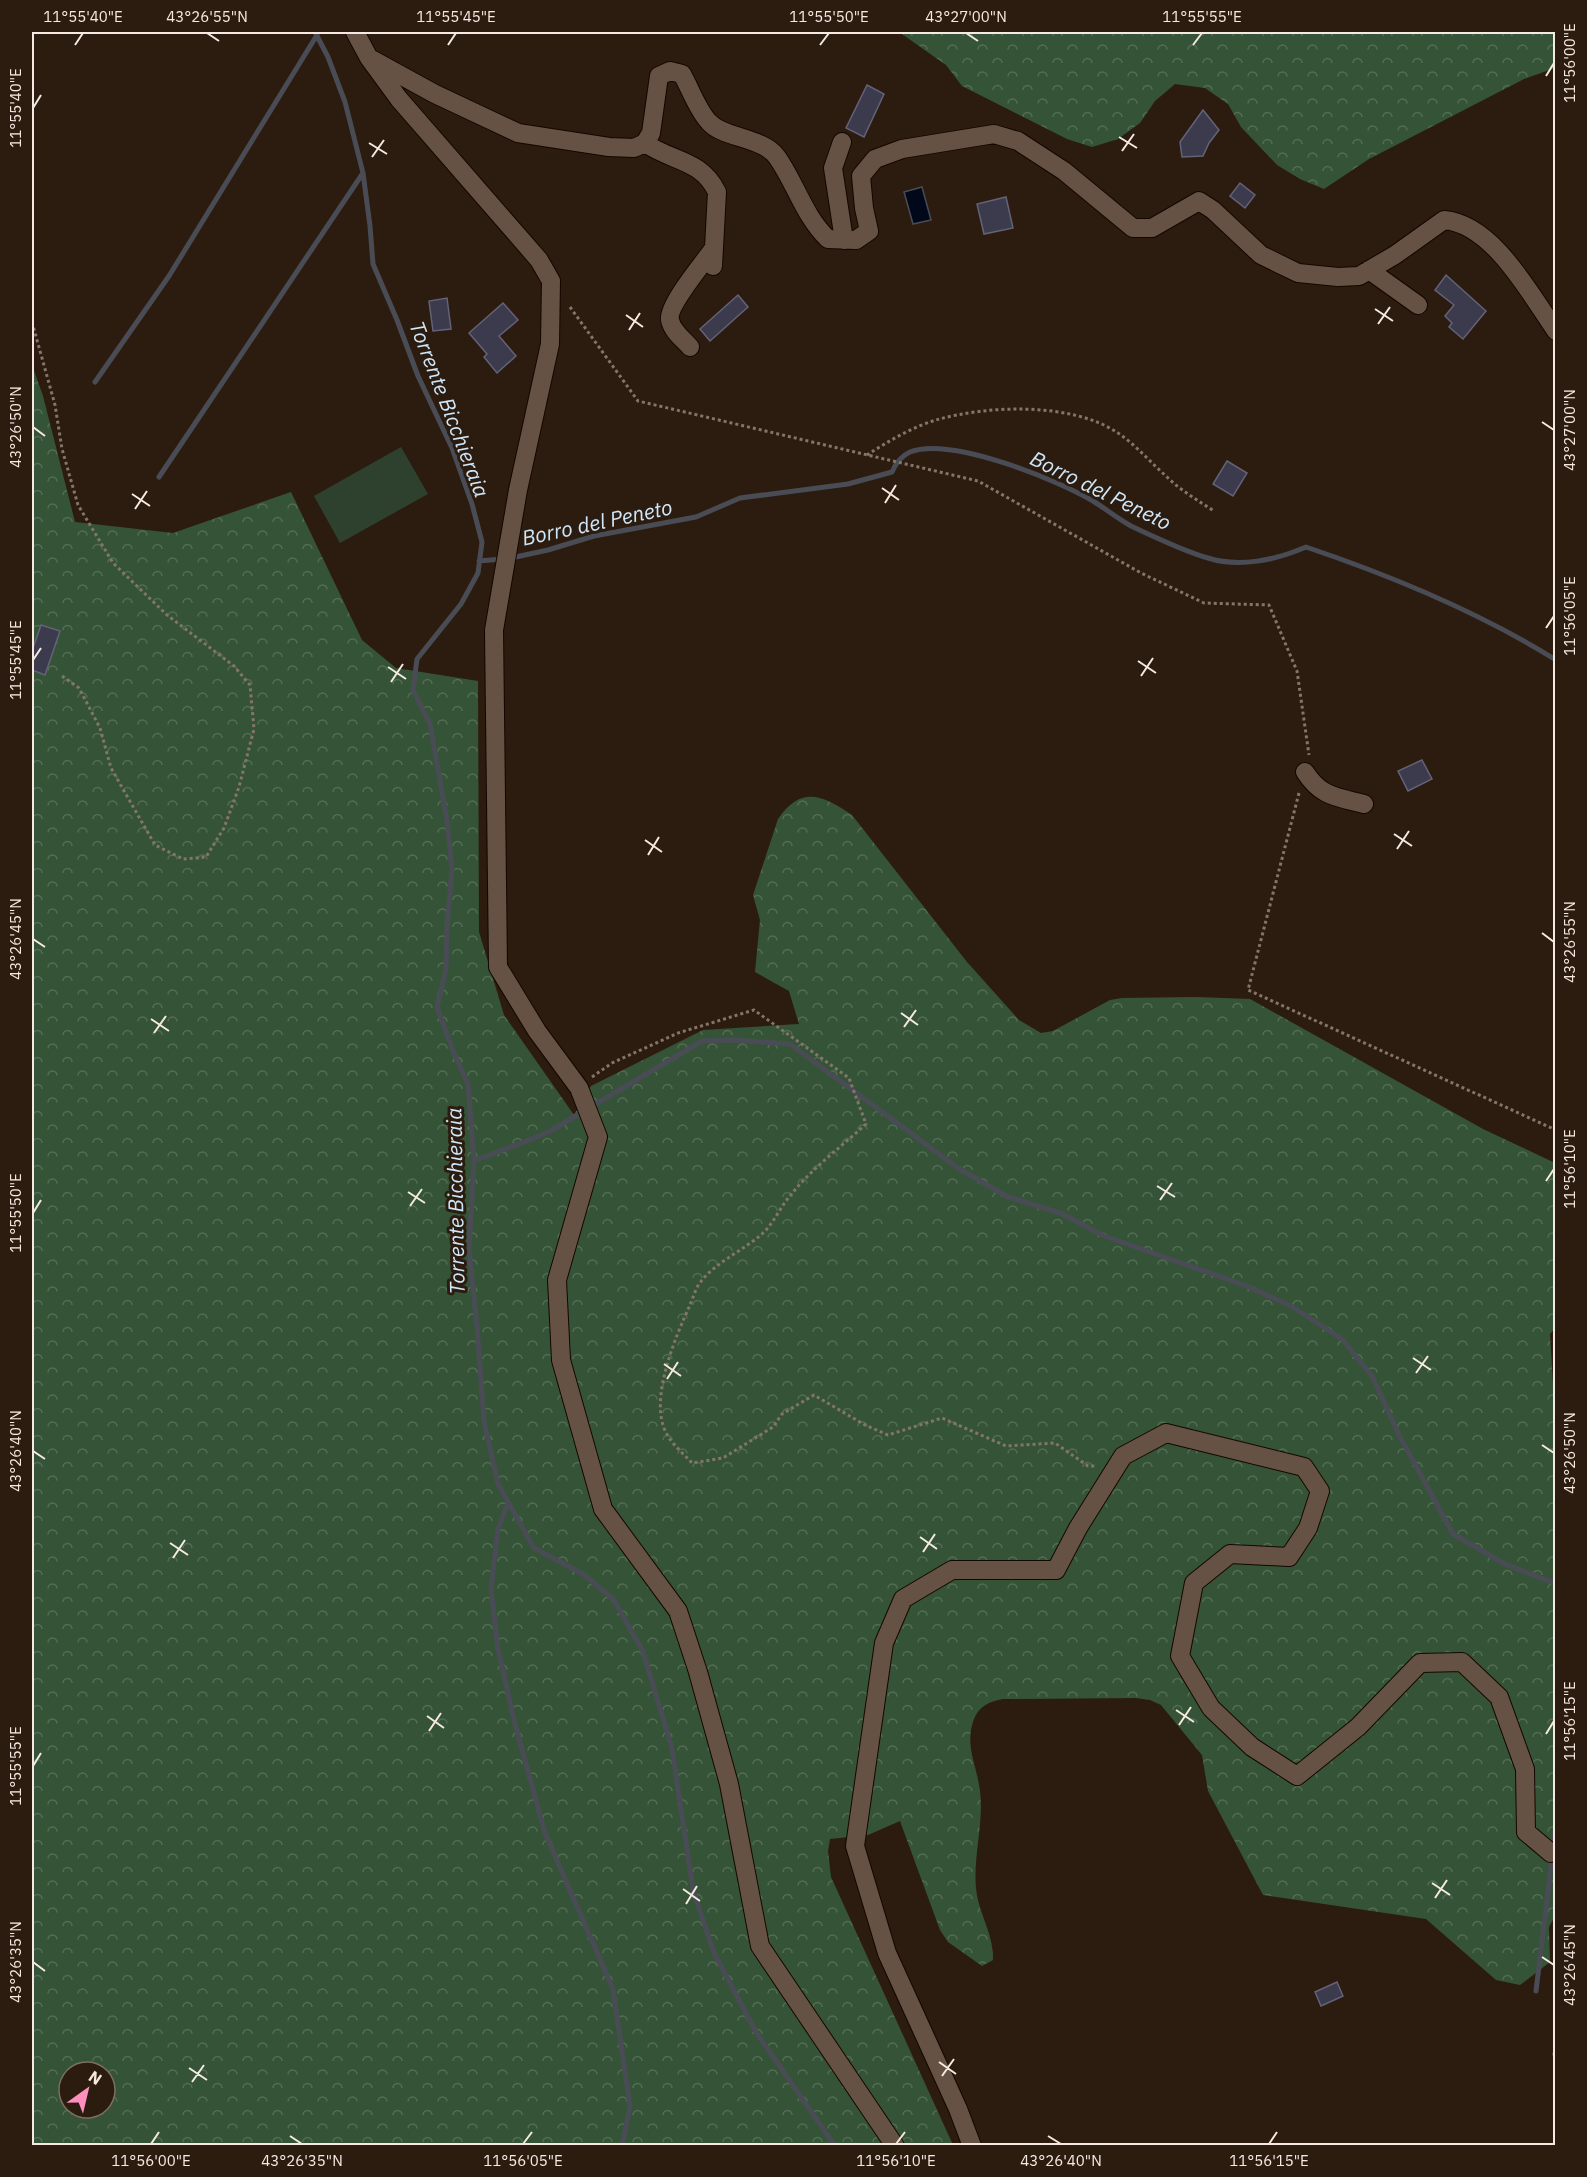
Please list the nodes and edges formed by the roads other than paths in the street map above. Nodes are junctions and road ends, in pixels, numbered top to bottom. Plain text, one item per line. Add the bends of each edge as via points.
1 (355, 32) edge
2 (369, 58) junction
3 (842, 142) dead end
4 (645, 143) junction
5 (844, 240) junction
6 (1369, 270) junction
7 (1418, 305) dead end
8 (1556, 331) edge
9 (690, 346) dead end
10 (1305, 772) road end
11 (1364, 804) dead end
12 (1556, 1851) edge
13 (894, 2145) edge
14 (972, 2145) edge

1 - 2 street
2 - 4 street via 518,134 609,147 634,148
2 - 13 street via 399,99 539,260 551,281 550,344 518,490 494,630 498,967 537,1031 579,1088 598,1137 557,1280 561,1360 603,1509 678,1611 729,1784 760,1946
3 - 5 street via 833,168
4 - 5 street via 651,133 659,76 670,71 682,74 709,123 754,141 776,155 816,227 828,239
4 - 9 street via 697,167 717,192 714,257 674,303 670,314 675,330
5 - 6 street via 856,240 869,231 861,176 875,159 902,149 994,134 1018,141 1064,171 1133,228 1152,228 1199,201 1261,255 1298,273 1338,278 1359,276
6 - 7 street
6 - 8 street via 1444,220 1454,221 1473,229 1507,261
10 - 11 street via 1314,786
12 - 14 street via 1551,1852 1526,1832 1525,1769 1498,1697 1462,1662 1420,1663 1358,1727 1297,1776 1252,1747 1211,1708 1180,1656 1194,1583 1230,1554 1289,1557 1308,1528 1320,1491 1304,1467 1166,1433 1123,1456 1056,1570 952,1570 903,1599 884,1643 855,1846 887,1953

